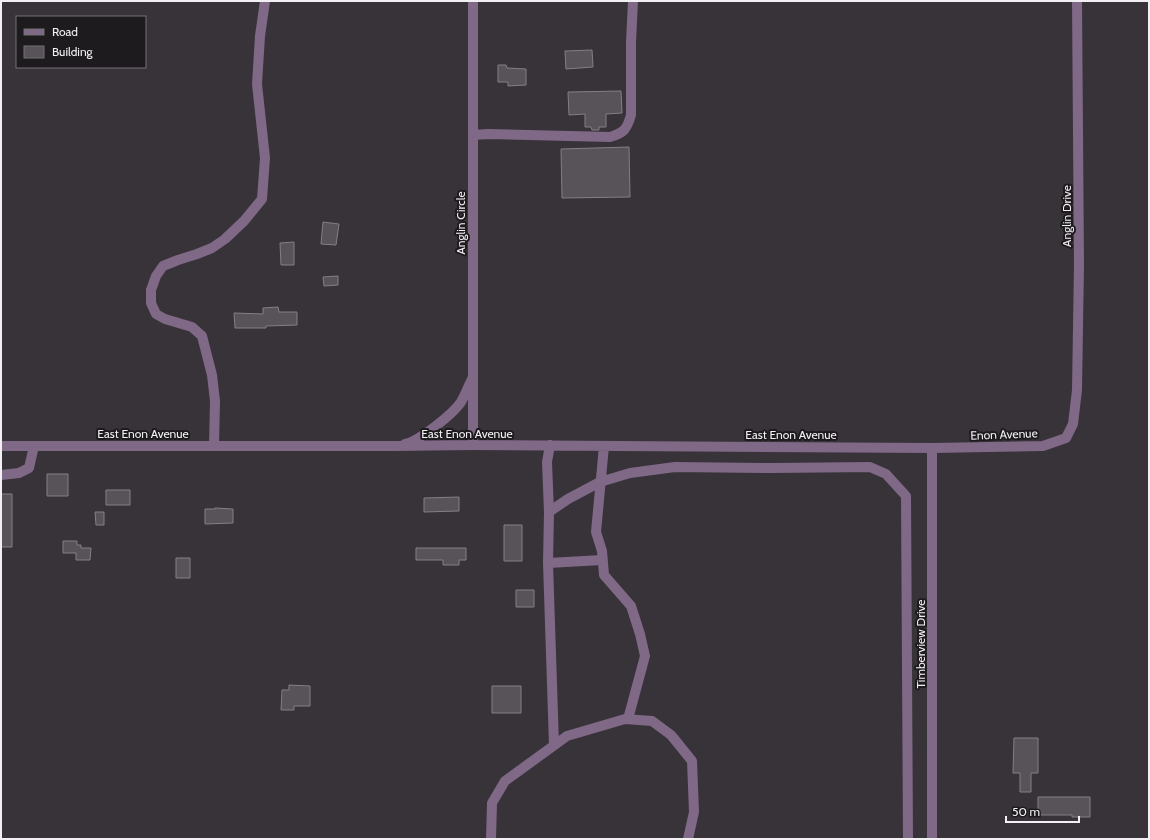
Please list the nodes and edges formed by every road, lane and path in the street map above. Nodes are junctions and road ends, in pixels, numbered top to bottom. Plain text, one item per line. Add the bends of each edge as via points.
1 (265, 1) edge
2 (473, 1) edge
3 (632, 1) edge
4 (1077, 1) edge
5 (473, 135) junction
6 (473, 377) junction
7 (1070, 431) joint
8 (473, 445) junction
9 (550, 445) junction
10 (1, 446) edge
11 (34, 446) junction
12 (214, 446) junction
13 (393, 446) junction
14 (604, 446) junction
15 (932, 448) junction
16 (1, 475) edge
17 (600, 482) junction
18 (549, 512) junction
19 (602, 560) junction
20 (548, 562) junction
21 (628, 719) junction
22 (554, 745) junction
23 (491, 839) edge
24 (688, 839) edge
25 (908, 839) edge
26 (932, 839) edge

1 - 12 street via 257,84 266,158 262,199 244,221 212,248 163,266 151,290 151,303 156,314 192,327 202,336 212,375
2 - 5 street, Anglin Circle
3 - 5 street via 631,116 628,126 623,131 610,137
4 - 7 street, Anglin Drive via 1077,390
5 - 6 street, Anglin Circle
6 - 8 street, Anglin Circle
6 - 13 street via 453,412 410,443
7 - 15 street, Enon Avenue via 1066,438 1043,446
8 - 9 street, East Enon Avenue
8 - 13 street, East Enon Avenue
9 - 14 street, East Enon Avenue
9 - 18 street via 547,462
10 - 11 street, East Enon Avenue
11 - 12 street, East Enon Avenue
11 - 16 street via 29,468 18,473
12 - 13 street, East Enon Avenue
14 - 15 street, East Enon Avenue
14 - 17 street
15 - 26 street, Timberview Drive
17 - 18 street
17 - 19 street via 596,532
17 - 25 street via 630,473 675,467 870,467 886,474 906,496
18 - 20 street
19 - 20 street
19 - 21 street via 604,575 631,606 645,656
20 - 22 street
21 - 22 street via 567,736
21 - 24 street via 652,721 671,735 692,761 694,812
22 - 23 street via 505,781 492,803

